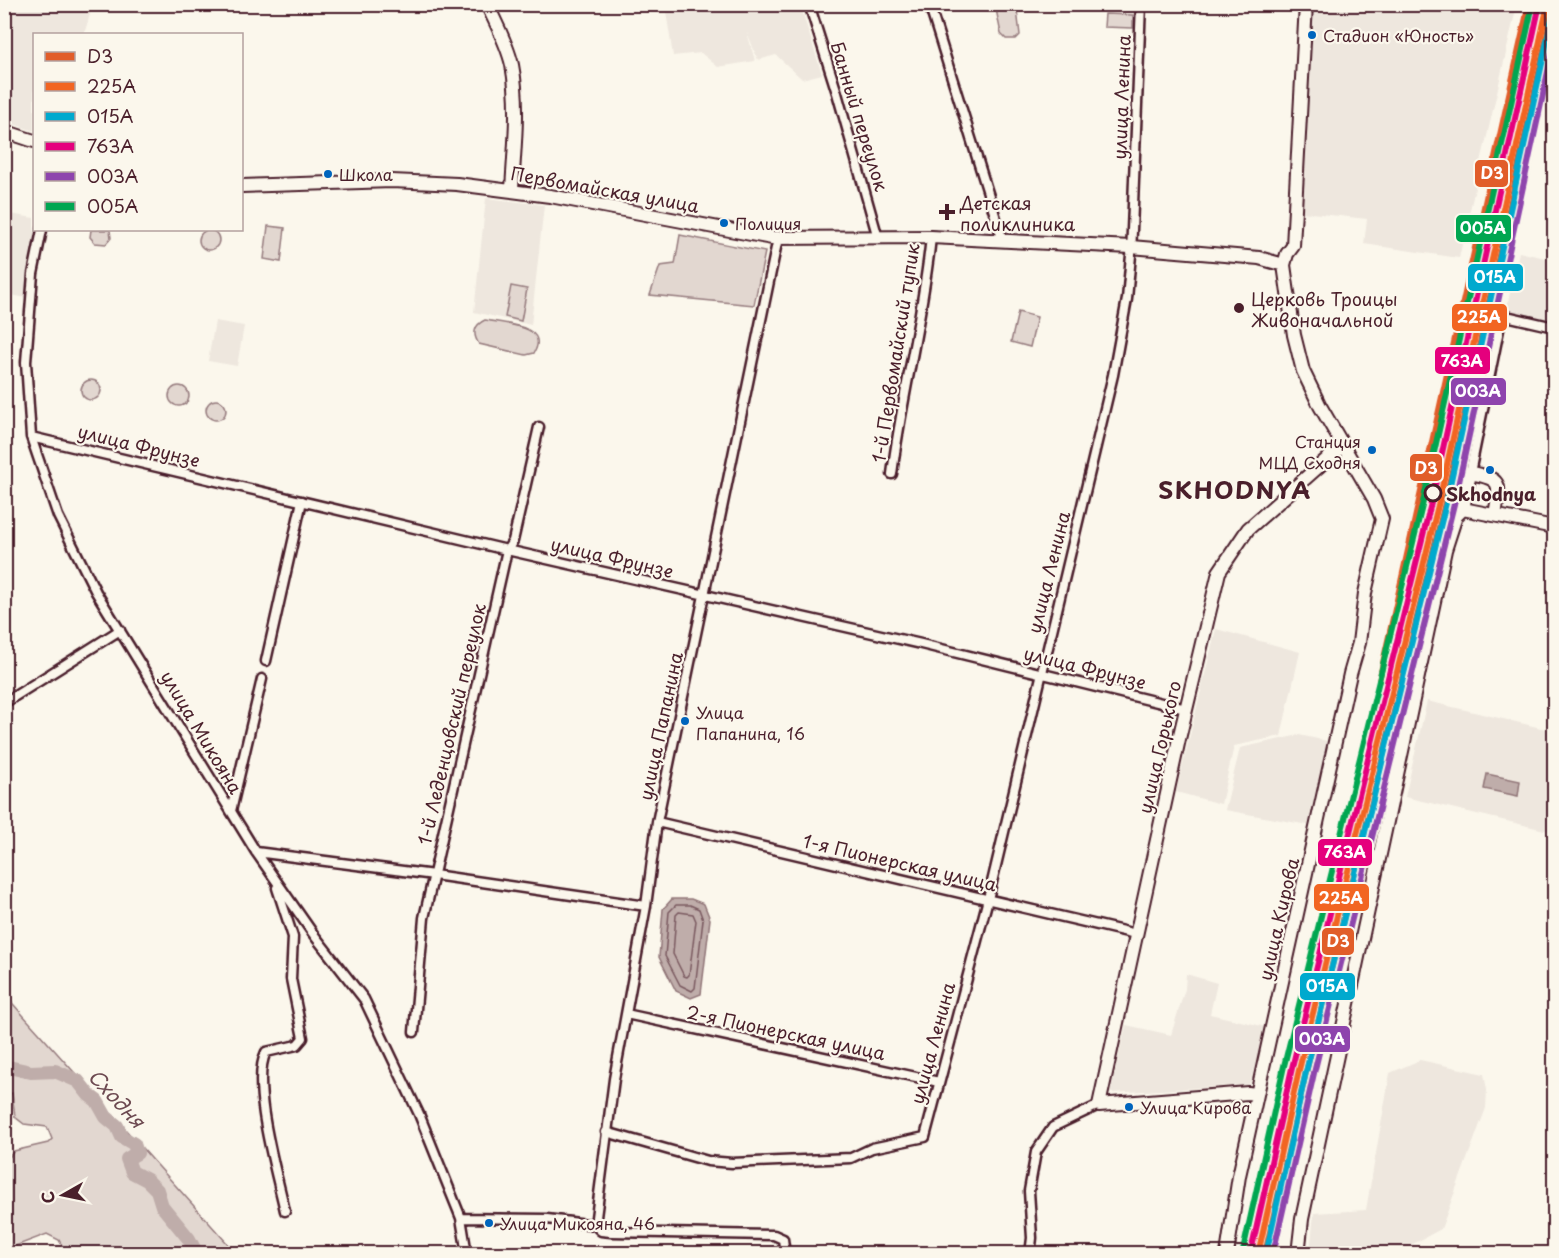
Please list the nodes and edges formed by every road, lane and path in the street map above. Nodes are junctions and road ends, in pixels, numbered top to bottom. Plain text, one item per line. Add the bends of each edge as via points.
1 (487, 4) edge
2 (808, 4) edge
3 (929, 4) edge
4 (1141, 4) edge
5 (1306, 4) edge
6 (4, 131) edge
7 (33, 141) edge
8 (243, 186) edge
9 (512, 190) junction
10 (42, 231) edge
11 (931, 237) junction
12 (778, 238) junction
13 (878, 238) junction
14 (1003, 241) junction
15 (1131, 247) junction
16 (1284, 265) junction
17 (1554, 327) edge
18 (539, 427) dead end
19 (31, 437) junction
20 (1343, 445) junction
21 (1470, 473) junction
22 (892, 474) dead end
23 (302, 501) junction
24 (1463, 509) junction
25 (1495, 515) junction
26 (1554, 527) edge
27 (507, 550) junction
28 (703, 595) junction
29 (120, 630) junction
30 (266, 661) dead end
31 (1041, 674) junction
32 (262, 680) dead end
33 (4, 703) edge
34 (1186, 709) junction
35 (231, 811) junction
36 (657, 822) junction
37 (256, 852) junction
38 (434, 875) junction
39 (276, 881) junction
40 (988, 899) junction
41 (646, 906) junction
42 (1136, 934) junction
43 (626, 1014) junction
44 (414, 1032) dead end
45 (939, 1082) junction
46 (1256, 1094) junction
47 (1099, 1105) junction
48 (606, 1132) junction
49 (285, 1211) dead end
50 (461, 1218) junction
51 (595, 1225) junction
52 (466, 1254) edge
53 (785, 1254) edge
54 (1030, 1254) edge
55 (1227, 1254) edge
56 (1298, 1254) edge

1 - 9 street via 505,44 514,81
2 - 13 street, Банный переулок
3 - 14 street
4 - 15 street, улица Ленина
5 - 16 street via 1293,246
6 - 7 street
8 - 9 street, Первомайская улица via 412,181
9 - 12 street, Первомайская улица
10 - 19 street, улица Микояна via 33,274 27,362
11 - 13 street, Первомайская улица
11 - 14 street, Первомайская улица
11 - 22 street, 1-й Первомайский тупик
12 - 13 street, Первомайская улица
12 - 28 street, улица Папанина
14 - 15 street, Первомайская улица
15 - 16 street, Первомайская улица via 1259,258
15 - 31 street, улица Ленина via 1127,299 1113,375
16 - 20 street, улица Кирова via 1303,371
17 - 21 street via 1502,315
18 - 27 street, 1-й Леденцовский переулок via 513,541
19 - 23 street, улица Фрунзе
19 - 29 street, улица Микояна via 58,516
20 - 34 street, улица Горького via 1248,529 1219,572
20 - 46 street, улица Кирова via 1382,519 1365,593 1359,644
21 - 24 street
21 - 25 street via 1495,481 1499,489
23 - 27 street, улица Фрунзе
23 - 30 street
24 - 25 street
24 - 56 street via 1456,516 1445,550 1302,1219
25 - 26 street
27 - 28 street, улица Фрунзе
27 - 38 street, 1-й Леденцовский переулок
28 - 31 street, улица Фрунзе
28 - 36 street, улица Папанина
29 - 33 street
29 - 35 street, улица Микояна
31 - 34 street, улица Фрунзе
31 - 40 street, улица Ленина
32 - 35 street
34 - 42 street, улица Горького
35 - 37 street, улица Микояна
36 - 40 street, 1-я Пионерская улица
36 - 41 street, улица Папанина
37 - 38 street
37 - 39 street, улица Микояна
38 - 41 street
38 - 44 street, 1-й Леденцовский переулок via 424,918
39 - 49 street via 293,937 291,980 303,1038 297,1045 266,1052 261,1062 265,1124
39 - 50 street, улица Микояна via 364,999 420,1114
40 - 42 street, 1-я Пионерская улица
40 - 45 street, улица Ленина
41 - 43 street, улица Папанина
42 - 47 street, улица Горького
43 - 45 street, 2-я Пионерская улица
43 - 48 street, улица Папанина
45 - 48 street, улица Ленина via 925,1137 872,1148 851,1158 708,1161
46 - 47 street
46 - 55 street, улица Кирова
47 - 54 street via 1053,1127 1036,1152 1029,1191
48 - 51 street, улица Папанина
50 - 51 street via 547,1219
50 - 52 street, улица Микояна
51 - 53 street via 601,1231 611,1232 774,1235 783,1239

